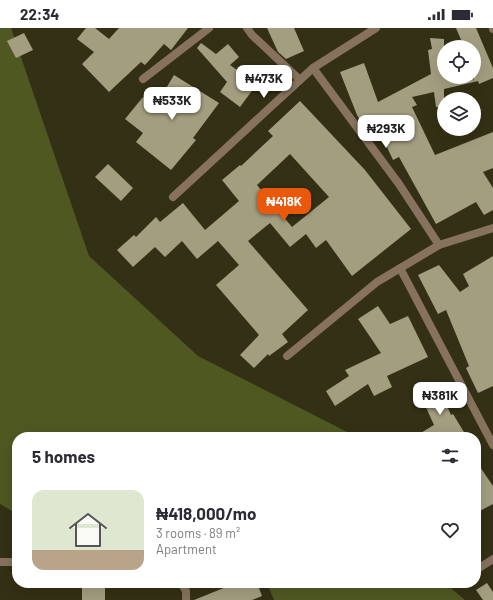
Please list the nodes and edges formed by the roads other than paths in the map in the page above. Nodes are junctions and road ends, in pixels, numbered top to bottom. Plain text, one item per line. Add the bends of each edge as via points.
1 (209, 28) edge
2 (247, 28) edge
3 (376, 28) edge
4 (313, 68) junction
5 (143, 79) dead end
6 (300, 80) junction
7 (173, 197) dead end
8 (493, 228) edge
9 (439, 245) junction
10 (400, 268) junction
11 (287, 356) dead end
12 (493, 444) edge
13 (493, 559) edge
14 (0, 562) edge
15 (12, 562) edge
16 (481, 567) edge
17 (184, 588) edge
18 (186, 600) edge

1 - 5 street
2 - 6 street
3 - 4 street
4 - 6 street
4 - 9 street via 400,184
6 - 7 street
8 - 9 street
9 - 10 street
10 - 11 street via 377,282
10 - 12 street
13 - 16 street
14 - 15 street
17 - 18 street

